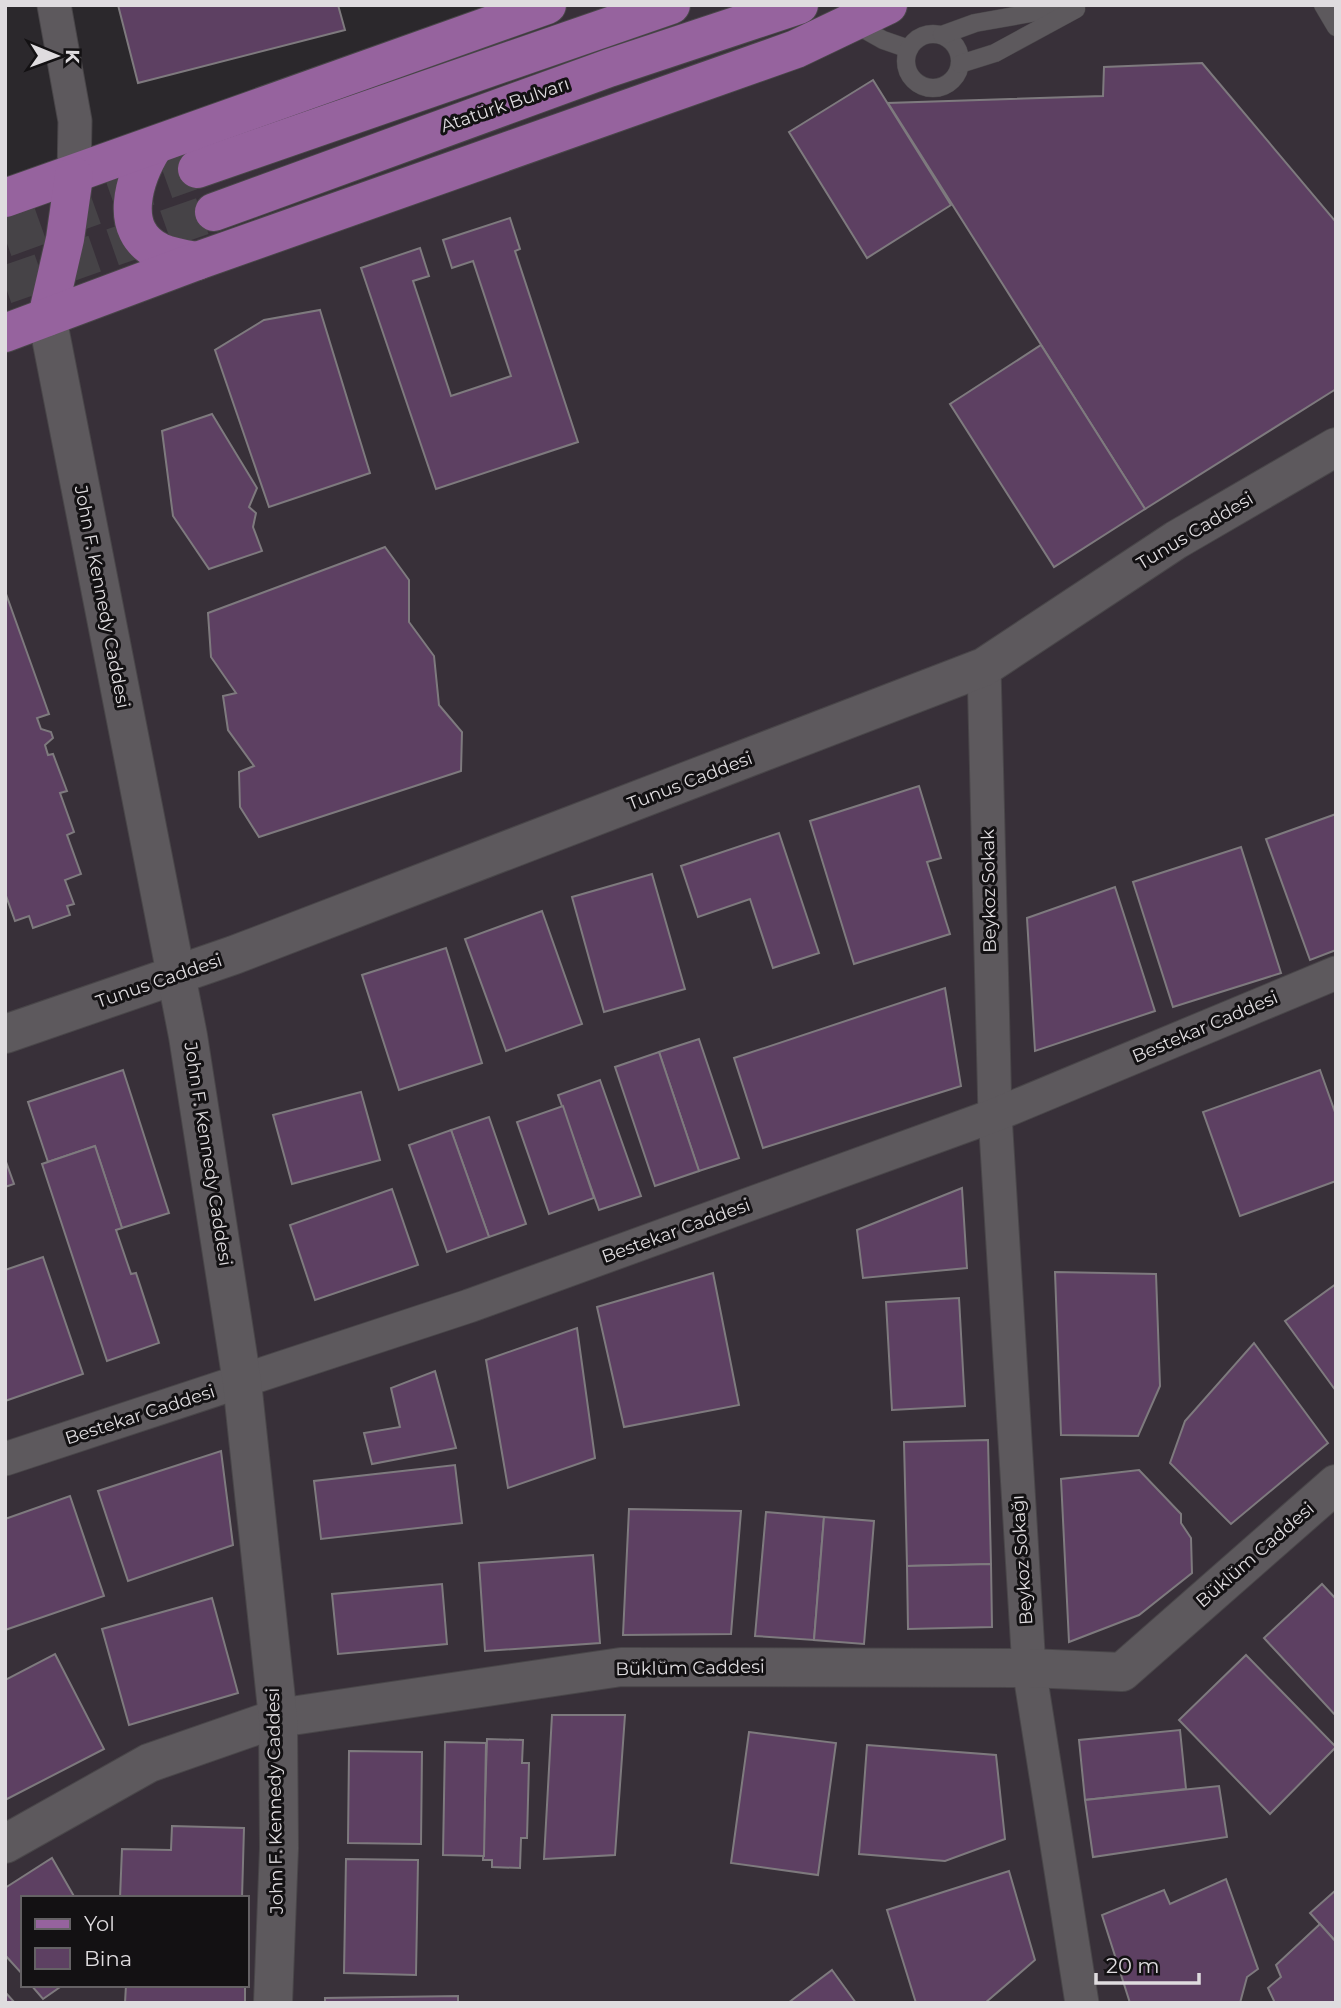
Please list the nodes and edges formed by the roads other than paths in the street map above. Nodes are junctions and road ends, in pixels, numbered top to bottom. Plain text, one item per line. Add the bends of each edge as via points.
1 (54, 5) edge
2 (547, 5) edge
3 (671, 5) edge
4 (799, 5) edge
5 (888, 5) edge
6 (1076, 5) edge
7 (1082, 5) edge
8 (1323, 5) edge
9 (853, 23) junction
10 (1336, 27) edge
11 (942, 35) junction
12 (909, 49) junction
13 (960, 64) junction
14 (154, 146) junction
15 (197, 169) tunnel mouth
16 (74, 176) junction
17 (5, 198) edge
18 (214, 212) tunnel mouth
19 (197, 261) junction
20 (47, 317) junction
21 (5, 333) edge
22 (1336, 447) edge
23 (984, 667) junction
24 (1336, 973) edge
25 (176, 976) junction
26 (5, 1034) edge
27 (995, 1115) junction
28 (242, 1382) junction
29 (5, 1459) edge
30 (1336, 1484) edge
31 (1029, 1668) junction
32 (278, 1718) junction
33 (5, 1844) edge
34 (1073, 1997) edge
35 (273, 2003) edge

1 - 16 street via 75,121
2 - 14 main road
3 - 15 main road
4 - 18 main road, Atatürk Bulvarı via 544,91
5 - 9 main road
6 - 11 lane via 975,23
7 - 13 lane via 995,53
8 - 10 lane
9 - 12 lane
9 - 19 main road via 783,54
11 - 12 lane via 924,36
11 - 13 lane via 956,47
12 - 13 lane via 909,72 928,87 952,79
14 - 16 main road
14 - 19 main road via 131,195 139,232 157,251
16 - 17 main road
16 - 20 main road
19 - 20 main road
20 - 21 main road
20 - 25 street, John F. Kennedy Caddesi
22 - 23 street, Tunus Caddesi via 1176,540
23 - 25 street, Tunus Caddesi
23 - 27 street, Beykoz Sokak
24 - 27 street, Bestekar Caddesi
25 - 26 street, Tunus Caddesi
25 - 28 street, John F. Kennedy Caddesi via 228,1274
27 - 28 street, Bestekar Caddesi via 469,1306
27 - 31 street, Beykoz Sokağı
28 - 29 street, Bestekar Caddesi
28 - 32 street, John F. Kennedy Caddesi
30 - 31 street, Büklüm Caddesi via 1122,1672
31 - 32 street, Büklüm Caddesi via 621,1667
31 - 34 street, Beykoz Sokağı
32 - 33 street, Büklüm Caddesi via 149,1763
32 - 35 street, John F. Kennedy Caddesi

